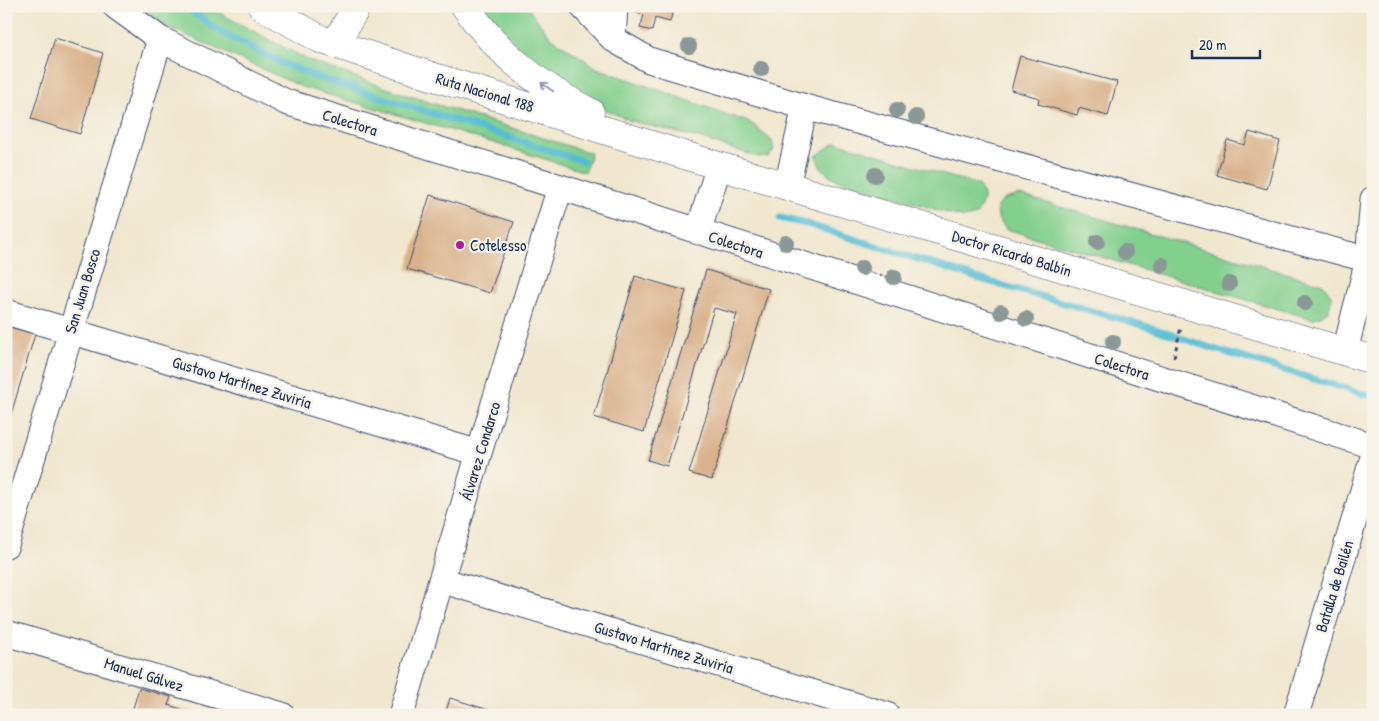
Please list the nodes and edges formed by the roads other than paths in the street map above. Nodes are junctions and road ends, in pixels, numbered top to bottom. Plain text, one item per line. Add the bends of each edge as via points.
1 (115, 6) edge
2 (262, 6) edge
3 (336, 6) edge
4 (357, 6) edge
5 (465, 6) edge
6 (582, 6) edge
7 (615, 6) edge
8 (160, 38) junction
9 (613, 39) junction
10 (327, 42) junction
11 (805, 107) junction
12 (651, 144) junction
13 (719, 166) junction
14 (787, 186) junction
15 (560, 187) junction
16 (1373, 199) edge
17 (698, 232) junction
18 (1370, 261) edge
19 (6, 312) edge
20 (70, 331) junction
21 (1345, 351) junction
22 (1373, 360) edge
23 (1373, 446) edge
24 (479, 453) junction
25 (1373, 457) edge
26 (6, 545) edge
27 (441, 580) junction
28 (6, 633) edge
29 (282, 715) edge
30 (401, 715) edge
31 (887, 715) edge
32 (1296, 715) edge

1 - 8 street, Colectora
2 - 10 main road, Ruta Nacional 188
3 - 10 main road
4 - 10 main road
12 -> 5 main road via 548,89 488,36
6 - 9 street
7 - 9 street
8 - 15 street, Colectora via 286,102
8 - 20 street, San Juan Bosco
9 - 11 street via 649,60
10 - 12 main road, Ruta Nacional 188
11 - 14 street
11 - 18 street
12 - 13 main road, Doctor Ricardo Balbín
13 - 14 main road, Doctor Ricardo Balbín
13 - 17 street
14 - 21 main road, Doctor Ricardo Balbín
15 - 17 street, Colectora
15 - 24 street, Álvarez Condarco
16 - 18 street
17 - 23 street, Colectora
18 - 21 street
19 - 20 street, Gustavo Martínez Zuviría
20 - 24 street, Gustavo Martínez Zuviría
20 - 26 street, San Juan Bosco
21 - 22 main road, Doctor Ricardo Balbín
24 - 27 street, Álvarez Condarco
25 - 32 street, Batalla de Bailén
27 - 30 street, Álvarez Condarco
27 - 31 street, Gustavo Martínez Zuviría
28 - 29 street, Manuel Gálvez

